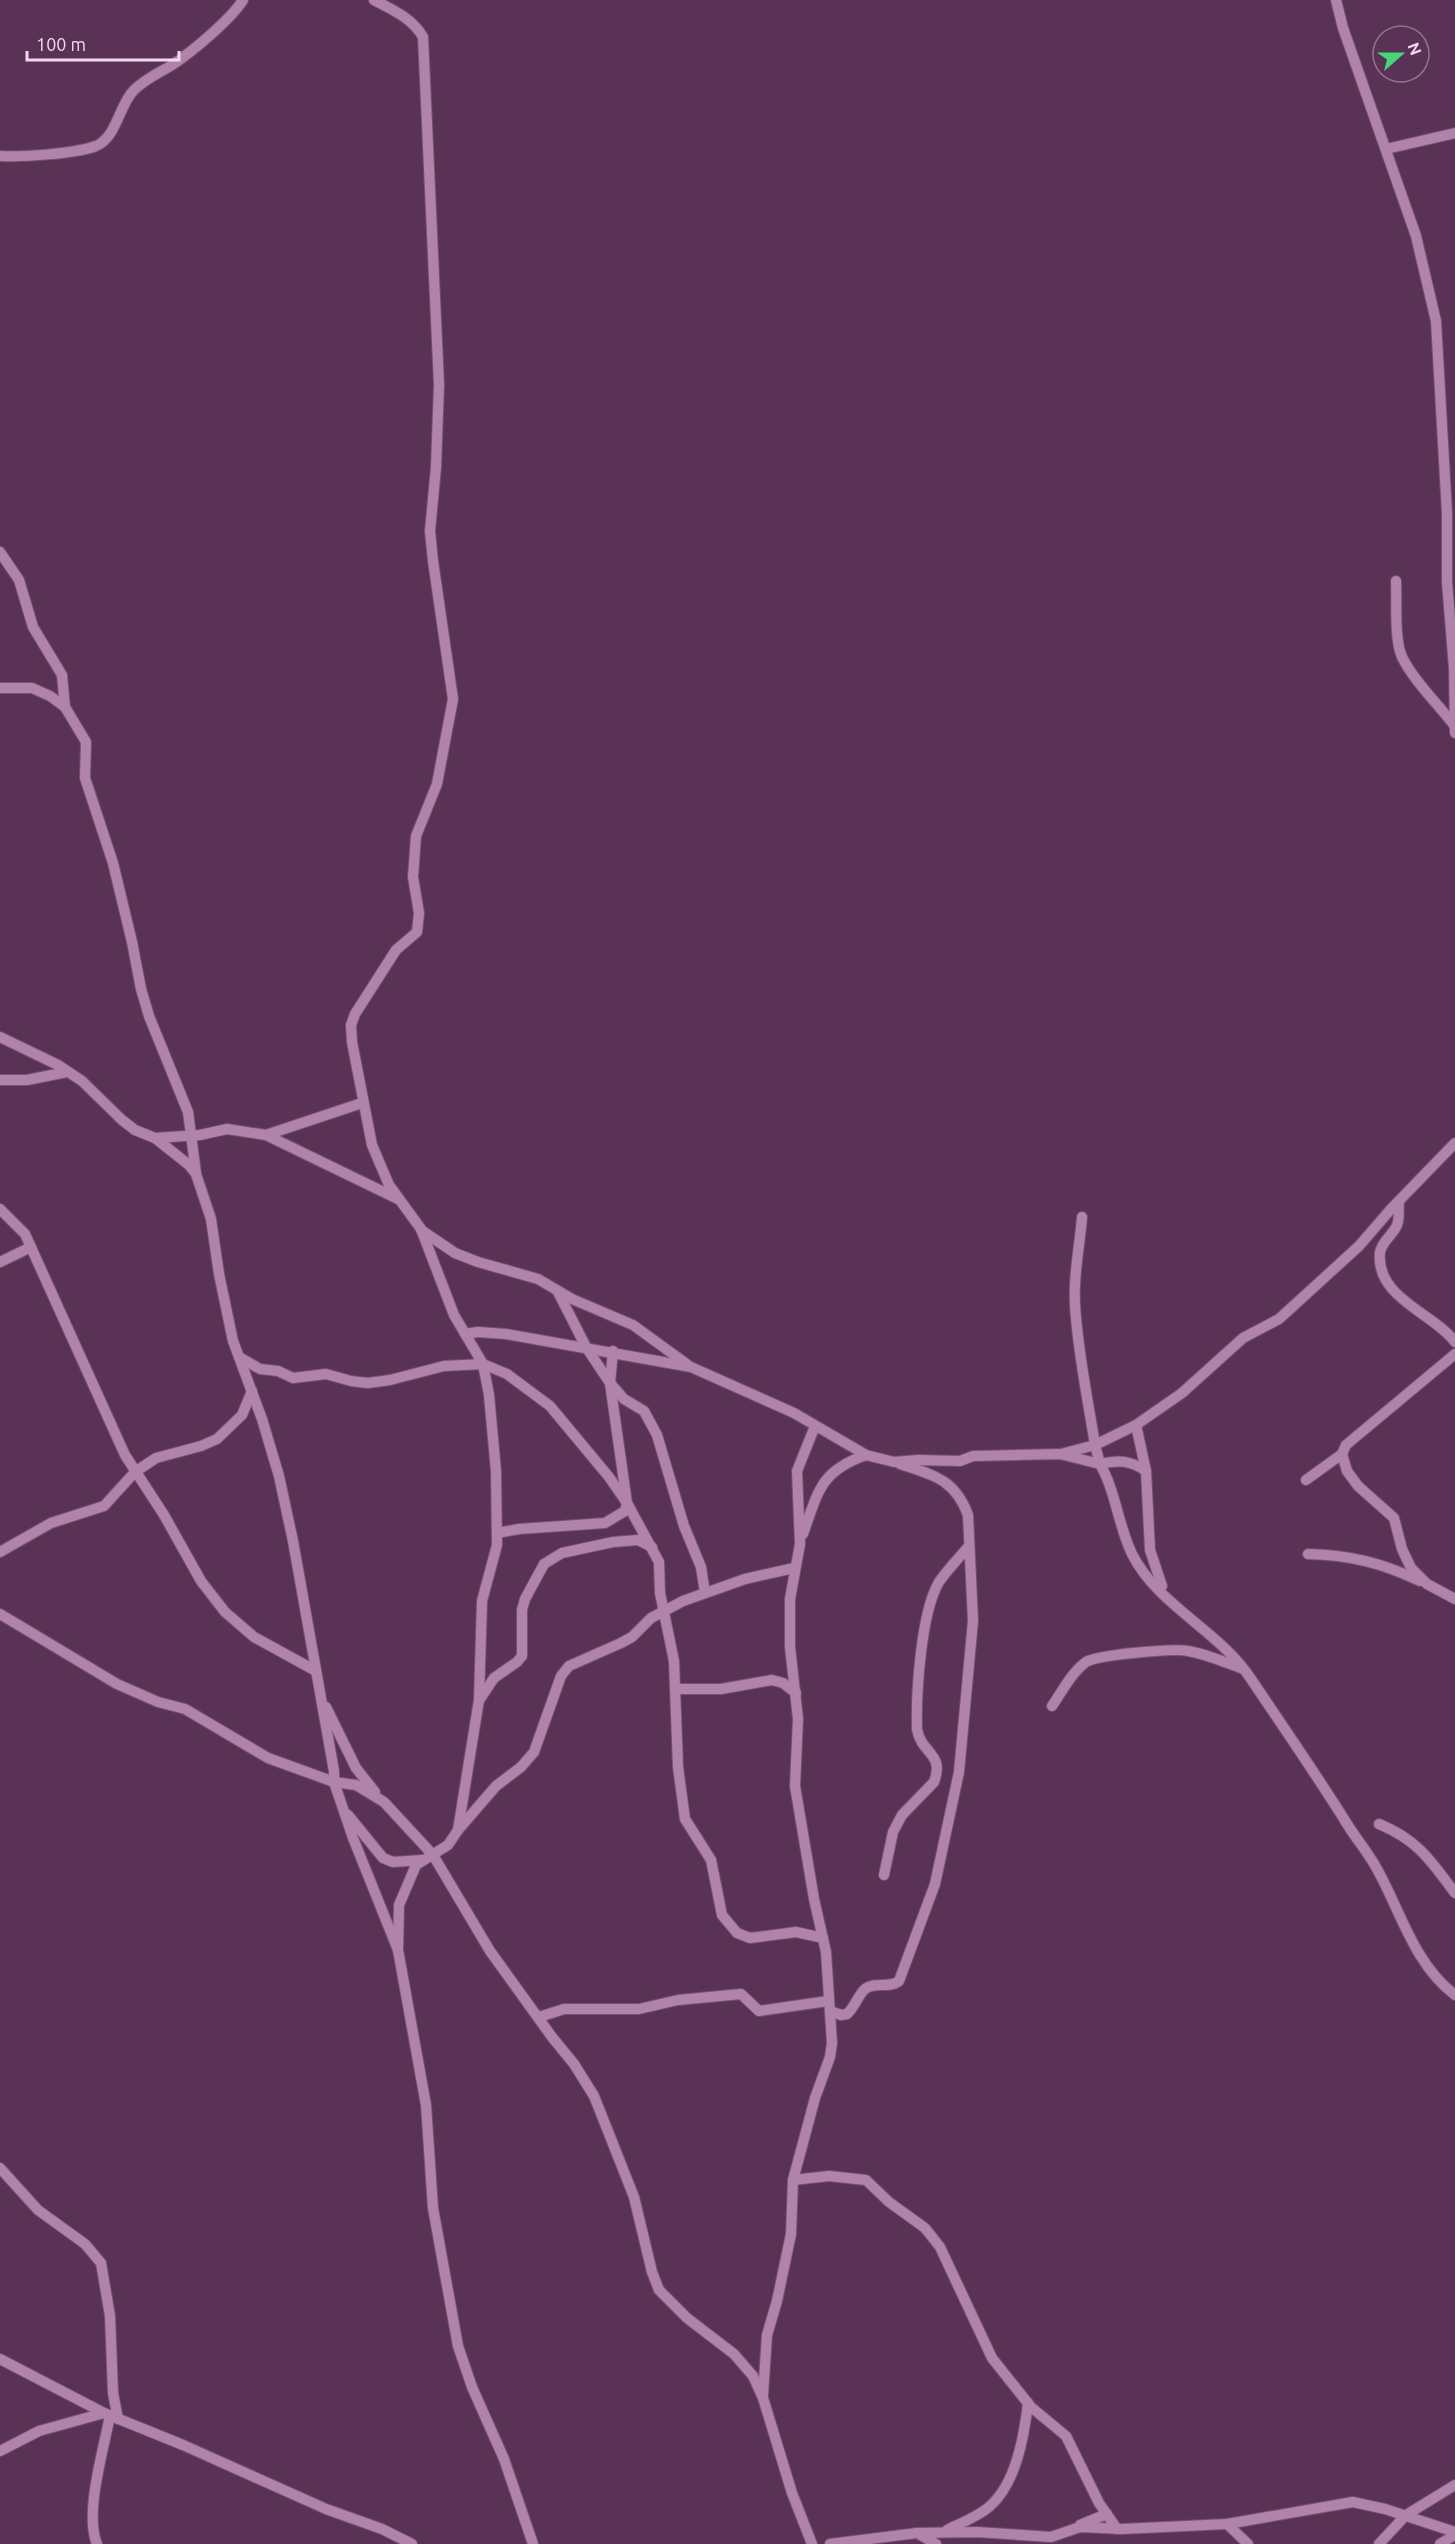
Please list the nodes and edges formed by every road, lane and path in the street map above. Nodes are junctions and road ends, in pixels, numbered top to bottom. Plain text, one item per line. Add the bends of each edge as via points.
1 (243, 0) edge
2 (374, 0) edge
3 (1336, 0) edge
4 (1455, 133) edge
5 (1386, 149) junction
6 (0, 156) edge
7 (0, 552) edge
8 (1396, 581) dead end
9 (0, 688) edge
10 (65, 707) junction
11 (1455, 729) edge
12 (0, 1037) edge
13 (67, 1072) junction
14 (0, 1080) edge
15 (362, 1102) junction
16 (193, 1135) junction
17 (266, 1135) junction
18 (155, 1138) junction
19 (1455, 1143) edge
20 (196, 1174) junction
21 (398, 1199) junction
22 (1399, 1201) junction
23 (0, 1209) edge
24 (1082, 1217) dead end
25 (421, 1229) junction
26 (31, 1247) junction
27 (0, 1262) edge
28 (558, 1292) junction
29 (465, 1334) junction
30 (1455, 1342) edge
31 (586, 1347) junction
32 (613, 1351) junction
33 (1455, 1354) edge
34 (239, 1358) junction
35 (483, 1364) junction
36 (690, 1367) junction
37 (610, 1383) junction
38 (252, 1391) junction
39 (1136, 1425) junction
40 (815, 1426) junction
41 (1095, 1445) junction
42 (1060, 1454) junction
43 (1341, 1454) junction
44 (866, 1455) junction
45 (894, 1462) junction
46 (1100, 1464) junction
47 (1146, 1471) junction
48 (135, 1472) junction
49 (1306, 1480) dead end
50 (627, 1503) junction
51 (497, 1533) junction
52 (800, 1544) junction
53 (969, 1546) junction
54 (652, 1548) junction
55 (0, 1552) edge
56 (1308, 1554) dead end
57 (794, 1568) junction
58 (1427, 1584) junction
59 (705, 1593) junction
60 (1164, 1594) junction
61 (1455, 1599) edge
62 (664, 1611) junction
63 (0, 1614) edge
64 (1244, 1669) junction
65 (316, 1671) junction
66 (676, 1689) junction
67 (796, 1693) junction
68 (321, 1695) junction
69 (479, 1700) junction
70 (1052, 1706) dead end
71 (334, 1782) junction
72 (380, 1800) junction
73 (343, 1808) junction
74 (1379, 1824) dead end
75 (458, 1830) junction
76 (433, 1855) junction
77 (422, 1860) junction
78 (884, 1875) dead end
79 (1455, 1893) edge
80 (823, 1938) junction
81 (398, 1950) junction
82 (1453, 1995) edge
83 (829, 2006) junction
84 (539, 2017) junction
85 (0, 2168) edge
86 (793, 2180) junction
87 (0, 2359) edge
88 (763, 2398) junction
89 (1028, 2403) junction
90 (111, 2416) junction
91 (0, 2451) edge
92 (1455, 2485) edge
93 (1107, 2514) junction
94 (1406, 2515) junction
95 (1227, 2524) junction
96 (1117, 2529) junction
97 (1070, 2530) junction
98 (944, 2531) junction
99 (917, 2533) junction
100 (1455, 2533) edge
101 (97, 2544) edge
102 (412, 2544) edge
103 (533, 2544) edge
104 (812, 2544) edge
105 (830, 2544) edge
106 (936, 2544) edge
107 (1248, 2544) edge
108 (1379, 2544) edge
109 (1440, 2544) edge

1 - 6 street via 190,51 134,90 110,134 98,145 26,157
2 - 15 street via 406,18 423,37 439,385 430,531 453,699 437,784 416,836 413,877 419,913 417,932 396,950 351,1025
3 - 5 street
4 - 5 street
5 - 11 street via 1416,236 1436,321
7 - 10 street via 19,580 33,627 62,675
8 - 11 street via 1402,657
9 - 10 street via 32,688
10 - 16 street via 86,742 85,778 118,880 141,989 188,1112
12 - 13 street
13 - 14 street via 27,1080
13 - 18 street via 135,1130
15 - 17 street
15 - 21 street via 376,1157
16 - 17 street via 227,1129
16 - 18 street
16 - 20 street
17 - 21 street
18 - 20 street
19 - 22 street
20 - 34 street via 211,1220
21 - 25 street
22 - 30 street via 1397,1225 1380,1252 1382,1268 1398,1294
22 - 39 street via 1359,1246 1287,1313 1243,1338 1182,1393
23 - 26 street via 25,1234
24 - 41 street via 1074,1305
25 - 28 street via 455,1253 531,1276
25 - 29 street
26 - 27 street
26 - 48 street
28 - 31 street
28 - 36 street via 633,1325
29 - 31 street via 506,1334
29 - 35 street
31 - 32 street
31 - 37 street
32 - 36 street
32 - 37 street
33 - 43 street via 1346,1445
34 - 35 street via 260,1369 293,1378 326,1374 368,1383 444,1366
34 - 38 street
35 - 50 street via 507,1374 550,1406 588,1449
35 - 51 street via 493,1436
36 - 40 street
37 - 50 street
37 - 59 street via 624,1399 644,1411 657,1435 688,1538 701,1567
38 - 48 street via 242,1415 217,1439 156,1458
38 - 65 street via 272,1449 289,1519
39 - 41 street
39 - 47 street
40 - 44 street
40 - 52 street via 797,1471
41 - 42 street
41 - 46 street
42 - 45 street
42 - 46 street
43 - 49 street
43 - 58 street via 1358,1486 1394,1518 1406,1559
44 - 45 street
44 - 52 street via 829,1474
45 - 53 street via 937,1476 956,1492 968,1515
46 - 47 street via 1125,1460
46 - 60 street via 1108,1477 1132,1553
47 - 60 street via 1150,1550
48 - 55 street via 104,1506 39,1528
48 - 65 street via 196,1574 225,1612 254,1637
50 - 51 street via 621,1516 605,1523
50 - 54 street
51 - 69 street via 494,1562 480,1610
52 - 57 street
53 - 78 street via 939,1582 926,1619 922,1646 917,1729 919,1741 935,1760 936,1776 902,1815 893,1832
53 - 83 street via 974,1621 970,1668 959,1772 935,1884 899,1981 866,1989 847,2014 841,2015
54 - 62 street via 660,1569
54 - 69 street via 627,1539 562,1553 544,1564 522,1610 522,1656 494,1678
56 - 58 street via 1341,1555 1391,1567
57 - 59 street via 765,1573
57 - 67 street via 790,1622
58 - 61 street
59 - 62 street
60 - 64 street
62 - 66 street
62 - 75 street via 627,1640 564,1670 534,1752 496,1786
63 - 71 street via 117,1684 185,1709 268,1758
64 - 70 street via 1187,1651 1096,1658 1073,1675
64 - 82 street via 1376,1868 1419,1956
65 - 68 street
66 - 67 street via 721,1689 772,1680
66 - 80 street via 684,1819 711,1860 722,1916 737,1934 750,1938 796,1932
67 - 80 street via 795,1786
68 - 71 street
68 - 72 street via 356,1768
69 - 75 street
71 - 72 street via 356,1785
71 - 73 street
72 - 76 street
73 - 77 street via 383,1858 393,1862
73 - 81 street
74 - 79 street via 1428,1855
75 - 76 street via 448,1845
76 - 77 street
76 - 84 street via 484,1942
77 - 81 street via 416,1865 399,1905
80 - 83 street
81 - 103 street via 426,2105 433,2208 458,2346
83 - 84 street via 759,2011 741,1994 639,2009 564,2009
83 - 86 street via 830,2057
84 - 88 street via 594,2096 634,2197 659,2289 687,2318 746,2366
85 - 90 street via 38,2210 85,2244 100,2263 110,2316
86 - 88 street via 791,2234 767,2335
86 - 89 street via 829,2176 866,2180 932,2234 989,2352
87 - 90 street
88 - 104 street
89 - 93 street via 1066,2436
89 - 98 street via 1017,2458 1001,2493 980,2513
90 - 91 street via 39,2431
90 - 101 street via 99,2466 93,2519
90 - 102 street
92 - 94 street
93 - 96 street
93 - 97 street
94 - 95 street via 1353,2502
94 - 100 street
94 - 108 street
95 - 96 street
95 - 107 street
96 - 97 street via 1091,2526
97 - 98 street via 1045,2537
98 - 99 street
99 - 105 street
99 - 106 street
100 - 109 street

